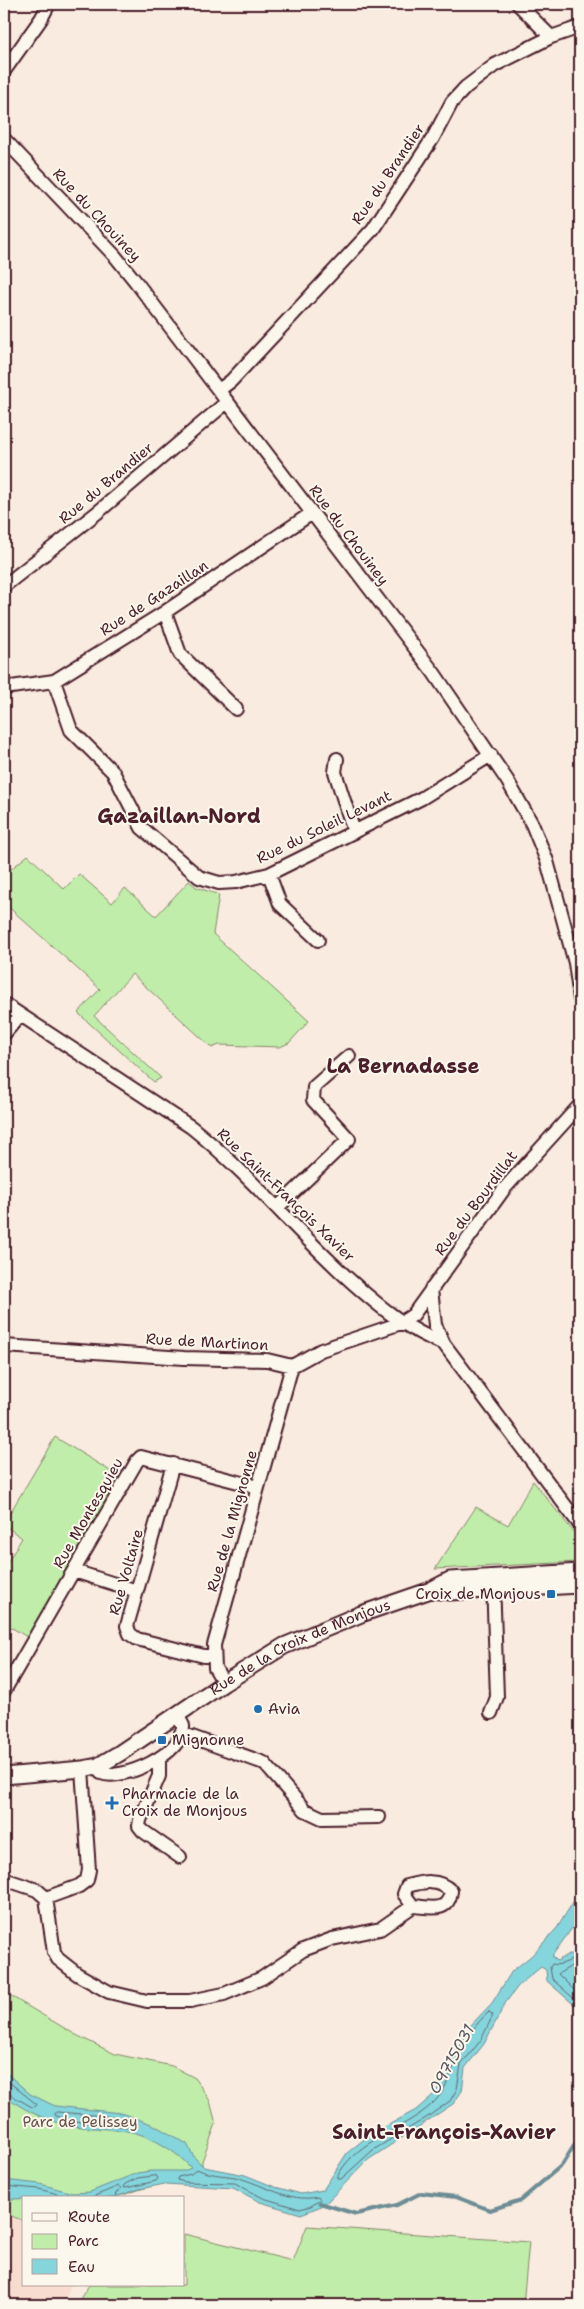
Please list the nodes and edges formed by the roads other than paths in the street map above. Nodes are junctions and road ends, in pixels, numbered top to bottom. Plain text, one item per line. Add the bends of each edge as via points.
1 (49, 4) edge
2 (518, 4) edge
3 (580, 27) edge
4 (551, 37) junction
5 (6, 62) edge
6 (4, 139) edge
7 (219, 390) junction
8 (227, 402) junction
9 (312, 513) junction
10 (4, 586) edge
11 (165, 612) junction
12 (54, 681) junction
13 (4, 688) edge
14 (236, 709) dead end
15 (491, 755) junction
16 (337, 759) dead end
17 (354, 832) junction
18 (269, 874) junction
19 (318, 940) dead end
20 (580, 999) edge
21 (4, 1004) edge
22 (20, 1015) junction
23 (4, 1034) edge
24 (349, 1056) dead end
25 (580, 1105) edge
26 (277, 1208) junction
27 (431, 1289) junction
28 (401, 1323) junction
29 (444, 1344) junction
30 (4, 1346) edge
31 (292, 1366) junction
32 (173, 1464) junction
33 (258, 1488) junction
34 (580, 1524) edge
35 (74, 1571) junction
36 (580, 1572) edge
37 (493, 1584) junction
38 (580, 1585) edge
39 (138, 1591) junction
40 (213, 1656) junction
41 (224, 1683) junction
42 (4, 1691) edge
43 (491, 1713) dead end
44 (176, 1716) junction
45 (181, 1733) junction
46 (159, 1759) junction
47 (98, 1766) junction
48 (82, 1769) junction
49 (4, 1776) edge
50 (379, 1818) dead end
51 (180, 1857) dead end
52 (4, 1879) edge
53 (46, 1898) junction
54 (413, 1906) dead end

1 - 5 street via 41,19
2 - 4 street
3 - 4 street, Rue du Brandier
4 - 7 street, Rue du Brandier via 495,65 466,87 452,102 433,138 372,229
6 - 7 street, Rue du Chouiney via 115,256
7 - 8 street, Rue du Chouiney
8 - 9 street, Rue du Chouiney
8 - 10 street, Rue du Brandier via 98,512
9 - 11 street, Rue de Gazaillan
9 - 15 street, Rue du Chouiney via 439,680
11 - 12 street, Rue de Gazaillan
11 - 14 street via 180,654
12 - 13 street, Rue de Gazaillan
12 - 18 street, Rue du Soleil Levant via 71,730 113,772 137,820 152,837 199,877 211,882 236,882
15 - 17 street, Rue du Soleil Levant via 422,798
15 - 20 street, Rue du Chouiney via 518,797 546,861 575,964
16 - 17 street via 334,772
17 - 18 street, Rue du Soleil Levant
18 - 19 street via 280,904
21 - 22 street, Rue Saint-François Xavier
22 - 23 street
22 - 26 street, Rue Saint-François Xavier via 191,1127
24 - 26 street via 314,1087 313,1100 349,1139
25 - 27 street, Rue du Bourdillat via 504,1189
26 - 28 street, Rue Saint-François Xavier via 317,1251
27 - 28 street, Rue du Bourdillat via 413,1315
27 - 29 street via 435,1324
28 - 29 street, Rue Saint-François Xavier
28 - 31 street via 321,1350
29 - 34 street
30 - 31 street, Rue de Martinon via 267,1360
31 - 33 street, Rue de la Mignonne
32 - 33 street, Rue Montesquieu
32 - 35 street, Rue Montesquieu via 147,1457 137,1461
32 - 39 street, Rue Voltaire
33 - 40 street, Rue de la Mignonne
35 - 39 street
35 - 42 street, Rue Montesquieu
36 - 37 main road, Rue de la Croix de Monjous
37 - 38 main road, Rue de la Croix de Monjous
37 - 41 main road, Rue de la Croix de Monjous via 450,1592 431,1590 361,1614 295,1640
37 - 43 street via 497,1697
39 - 40 street, Rue Voltaire via 127,1626 130,1634 137,1639
40 - 41 street, Rue de la Mignonne via 218,1676
41 - 44 main road, Rue de la Croix de Monjous
44 - 45 street via 183,1724
44 - 47 main road, Rue de la Croix de Monjous
45 - 46 street via 171,1751
45 - 50 street via 264,1763 305,1810 322,1818
46 - 47 street via 119,1774 101,1773
46 - 51 street via 159,1776 139,1826
47 - 48 main road, Rue de la Croix de Monjous
48 - 49 main road, Rue de la Croix de Monjous
48 - 53 street via 87,1880
52 - 53 street via 37,1890
53 - 54 street via 54,1952 58,1959 89,1983 109,1992 168,2002 208,1998 244,1987 273,1973 303,1950 332,1939 380,1929

